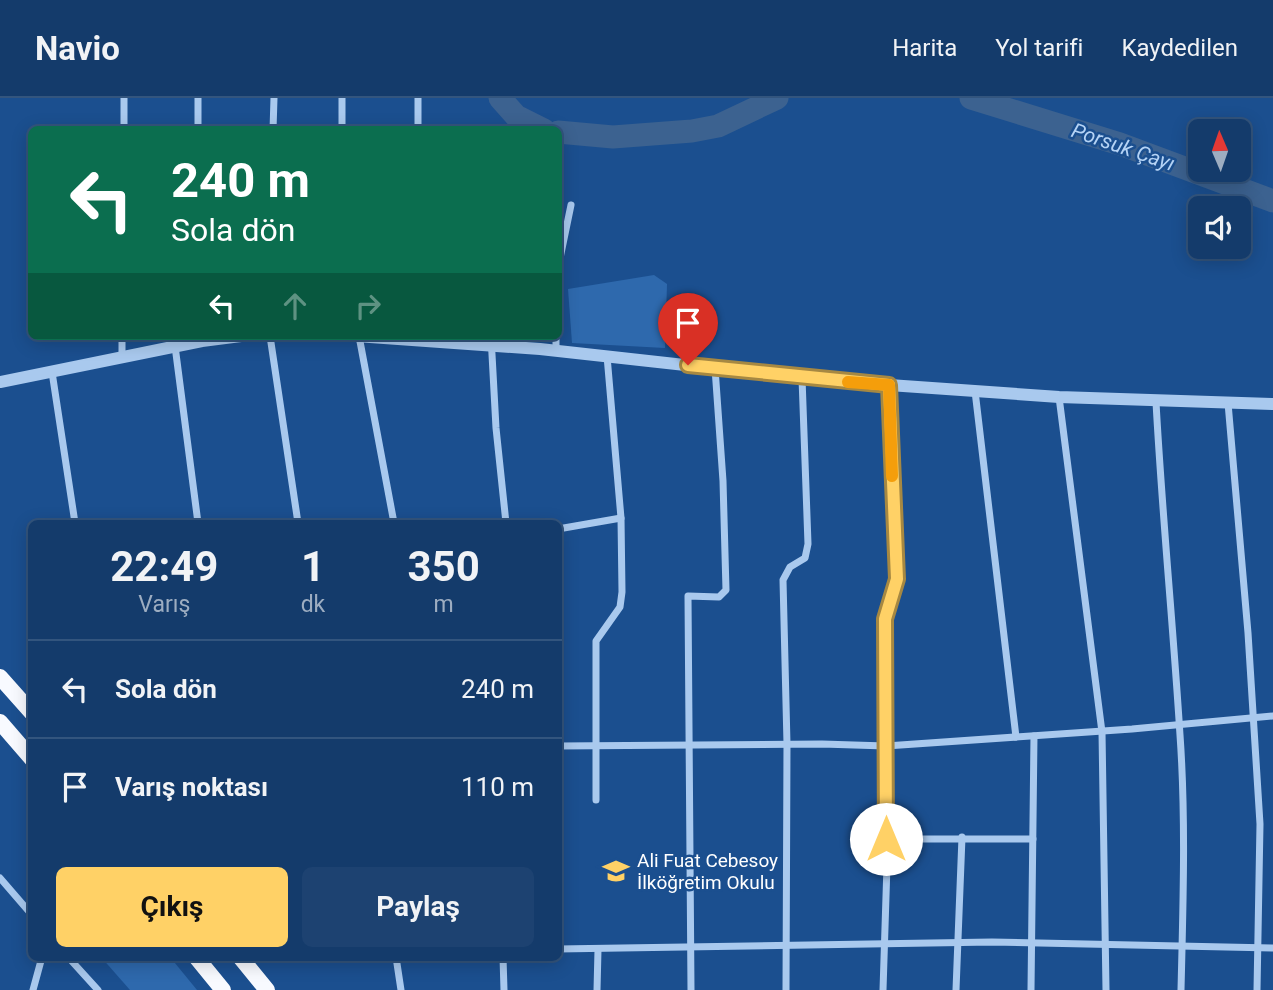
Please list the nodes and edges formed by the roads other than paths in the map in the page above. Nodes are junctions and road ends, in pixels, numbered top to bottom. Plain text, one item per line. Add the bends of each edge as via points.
1 (124, 98) edge
2 (198, 98) edge
3 (274, 98) edge
4 (342, 98) edge
5 (418, 98) edge
6 (124, 126) edge
7 (198, 126) edge
8 (273, 126) edge
9 (342, 126) edge
10 (418, 126) edge
11 (571, 205) dead end
12 (562, 249) edge
13 (122, 340) edge
14 (195, 340) edge
15 (271, 340) edge
16 (359, 340) edge
17 (467, 340) edge
18 (556, 340) edge
19 (491, 341) edge
20 (175, 346) junction
21 (556, 351) junction
22 (607, 356) junction
23 (122, 357) junction
24 (715, 368) junction
25 (52, 372) junction
26 (802, 378) junction
27 (0, 382) edge
28 (889, 385) junction
29 (975, 391) junction
30 (1059, 397) junction
31 (1156, 402) junction
32 (1228, 403) junction
33 (1273, 404) edge
34 (621, 518) junction
35 (75, 520) edge
36 (198, 520) edge
37 (298, 520) edge
38 (393, 520) edge
39 (506, 520) edge
40 (562, 528) edge
41 (1, 674) edge
42 (28, 708) edge
43 (1273, 716) edge
44 (1252, 717) junction
45 (0, 722) edge
46 (1180, 725) junction
47 (1102, 732) junction
48 (1034, 736) junction
49 (1016, 737) junction
50 (787, 744) junction
51 (596, 746) junction
52 (688, 746) junction
53 (886, 746) junction
54 (562, 747) edge
55 (28, 754) edge
56 (596, 800) dead end
57 (962, 837) junction
58 (886, 839) junction
59 (1033, 839) junction
60 (0, 878) edge
61 (28, 910) edge
62 (958, 942) junction
63 (884, 943) junction
64 (1032, 943) junction
65 (1107, 944) junction
66 (785, 945) junction
67 (1182, 945) junction
68 (690, 947) junction
69 (1258, 947) junction
70 (1273, 948) edge
71 (562, 950) edge
72 (598, 950) junction
73 (41, 961) edge
74 (72, 961) edge
75 (199, 961) edge
76 (243, 961) edge
77 (397, 961) edge
78 (503, 961) edge
79 (33, 990) edge
80 (98, 990) edge
81 (223, 990) edge
82 (267, 990) edge
83 (401, 990) edge
84 (504, 990) edge
85 (597, 990) edge
86 (691, 990) edge
87 (786, 990) edge
88 (883, 990) edge
89 (957, 990) edge
90 (1031, 990) edge
91 (1105, 990) edge
92 (1181, 990) edge
93 (1257, 990) edge

1 - 6 street
2 - 7 street
3 - 8 street
4 - 9 street
5 - 10 street
11 - 12 street
13 - 23 street
14 - 20 street
15 - 37 street
16 - 38 street
17 - 19 street
18 - 21 street
19 - 21 street
19 - 39 street
20 - 23 street
20 - 36 street
21 - 22 street
22 - 24 street
22 - 34 street
23 - 25 street
24 - 26 street
24 - 52 street via 726,590 719,597 688,596
25 - 27 street
25 - 35 street
26 - 28 street
26 - 50 street via 808,544 806,558 790,567 783,580
28 - 29 street
28 - 53 street via 897,579 885,619
29 - 30 street
29 - 49 street
30 - 31 street
30 - 47 street
31 - 32 street
31 - 46 street
32 - 33 street
32 - 44 street
34 - 40 street
34 - 51 street via 621,607 596,641
41 - 42 highway
43 - 44 street
44 - 46 street
44 - 69 street via 1260,824
45 - 55 highway
46 - 47 street
46 - 67 street
47 - 48 street
47 - 65 street
48 - 49 street
48 - 59 street
49 - 53 street
50 - 52 street
50 - 53 street
50 - 66 street
51 - 52 street
51 - 54 street
51 - 56 street
52 - 68 street
53 - 58 street
57 - 58 street
57 - 59 street
57 - 62 street
58 - 63 street
59 - 64 street
60 - 61 street
62 - 63 street
62 - 64 street
62 - 89 street
63 - 66 street
63 - 88 street
64 - 65 street
64 - 90 street
65 - 67 street
65 - 91 street
66 - 68 street
66 - 87 street
67 - 69 street
67 - 92 street
68 - 72 street
68 - 86 street
69 - 70 street
69 - 93 street
71 - 72 street
72 - 85 street
73 - 79 street
74 - 80 street
75 - 81 highway
76 - 82 highway
77 - 83 street
78 - 84 street

